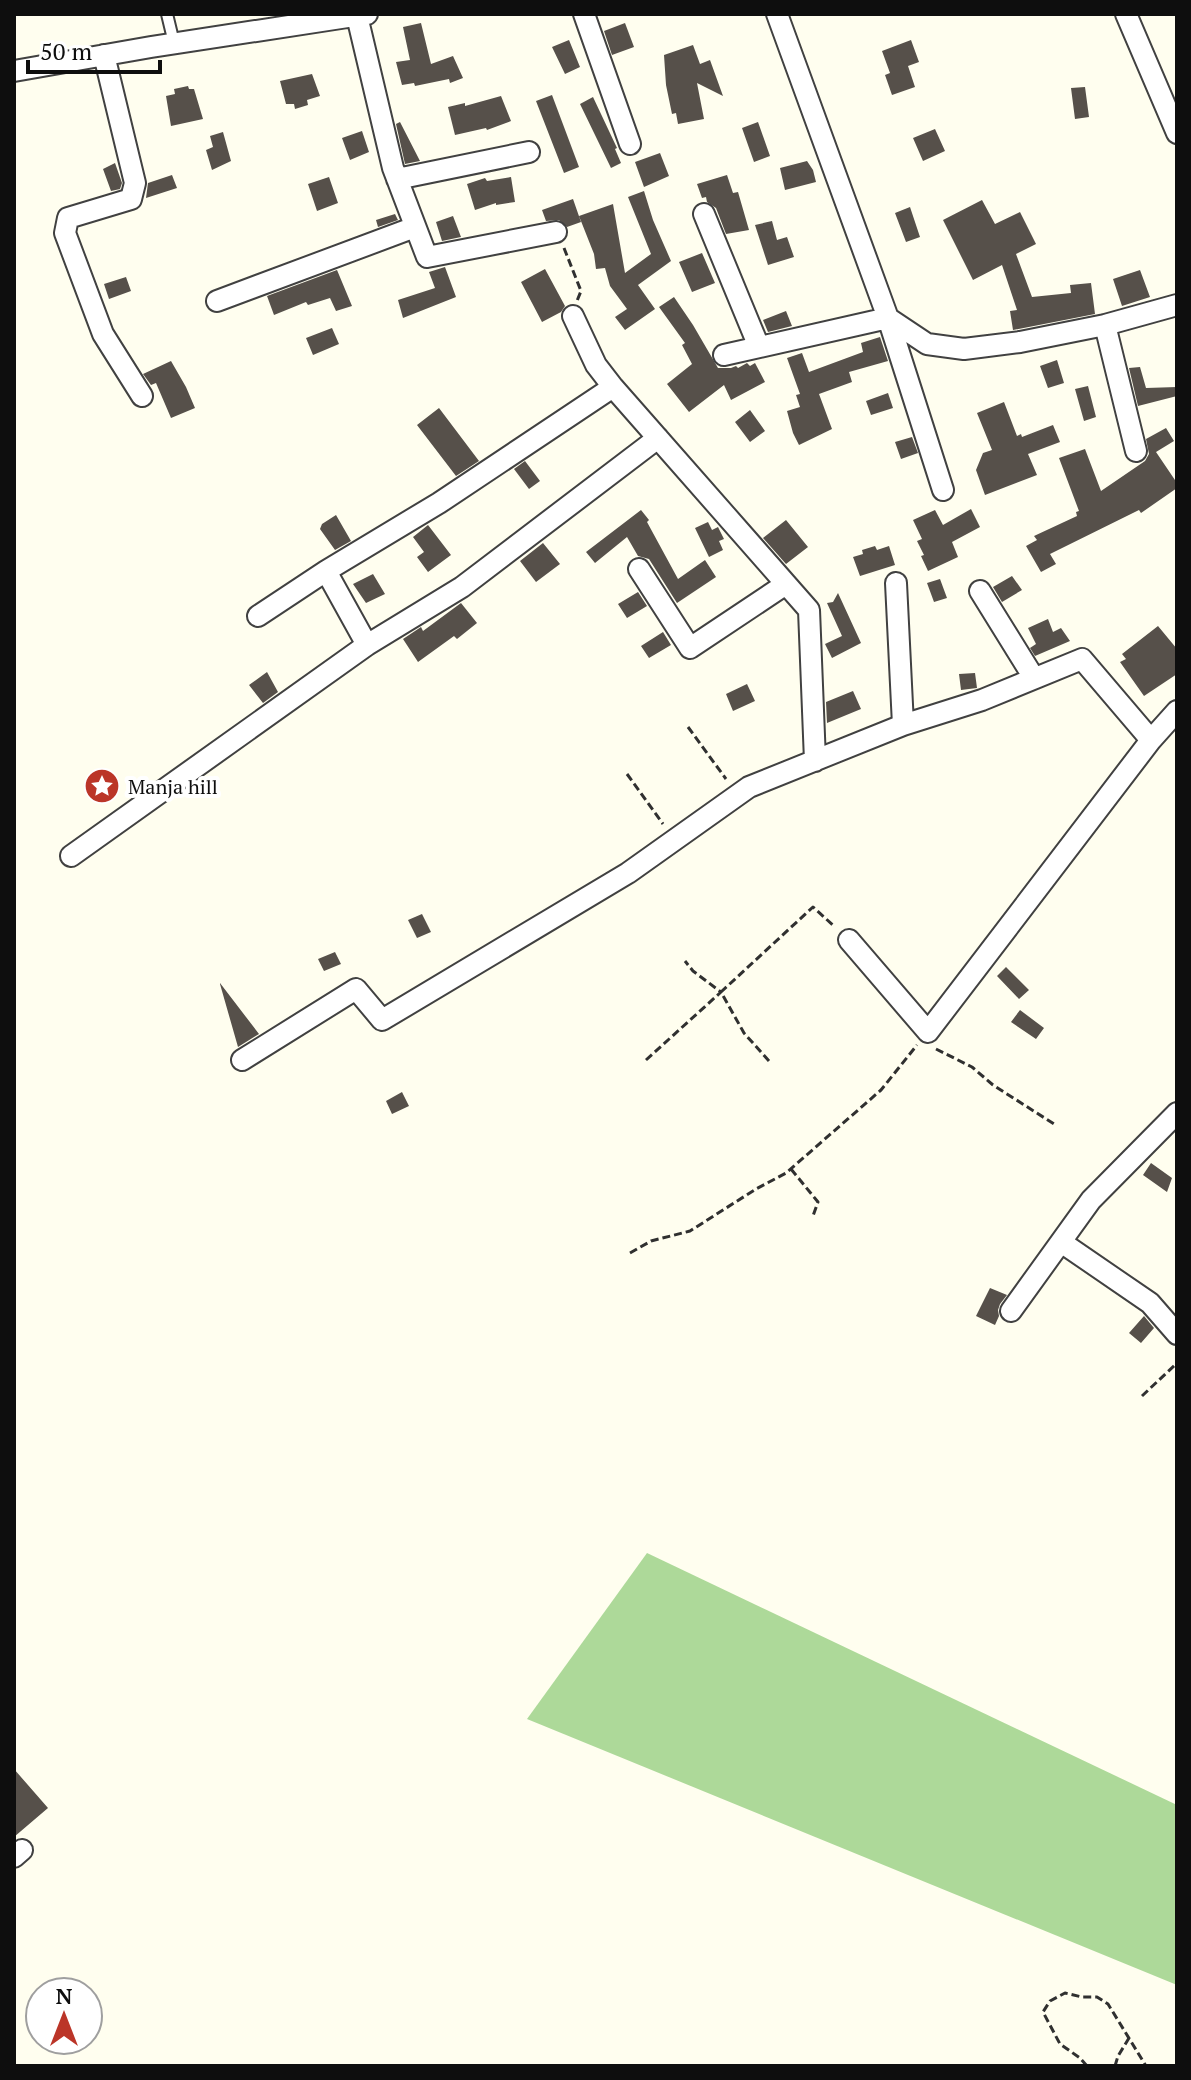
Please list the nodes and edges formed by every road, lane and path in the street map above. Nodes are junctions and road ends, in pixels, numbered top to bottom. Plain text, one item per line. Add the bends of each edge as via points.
1 (167, 14) edge
2 (584, 14) edge
3 (777, 14) edge
4 (1126, 14) edge
5 (364, 15) edge
6 (174, 43) junction
7 (104, 55) junction
8 (14, 71) edge
9 (1177, 133) edge
10 (630, 144) dead end
11 (529, 152) dead end
12 (397, 179) junction
13 (704, 214) dead end
14 (415, 227) junction
15 (556, 232) joint
16 (217, 301) dead end
17 (1177, 305) edge
18 (573, 316) joint
19 (888, 318) junction
20 (1105, 325) junction
21 (759, 347) junction
22 (724, 355) dead end
23 (613, 387) junction
24 (142, 396) dead end
25 (658, 438) junction
26 (1136, 451) dead end
27 (943, 490) dead end
28 (639, 569) dead end
29 (326, 571) junction
30 (896, 583) dead end
31 (786, 584) junction
32 (980, 591) dead end
33 (258, 616) dead end
34 (367, 645) junction
35 (1034, 678) junction
36 (1177, 711) edge
37 (903, 725) junction
38 (688, 727) dead end
39 (1151, 740) junction
40 (815, 761) junction
41 (627, 774) dead end
42 (738, 795) junction
43 (674, 840) junction
44 (71, 856) dead end
45 (849, 940) joint
46 (685, 961) dead end
47 (721, 992) junction
48 (928, 1032) junction
49 (242, 1060) dead end
50 (646, 1060) dead end
51 (769, 1061) dead end
52 (1177, 1114) edge
53 (1054, 1124) dead end
54 (791, 1169) junction
55 (813, 1216) dead end
56 (1061, 1242) junction
57 (630, 1253) dead end
58 (1011, 1311) dead end
59 (1177, 1334) edge
60 (1177, 1363) edge
61 (1142, 1396) dead end
62 (1129, 2038) junction
63 (1087, 2066) edge
64 (1115, 2066) edge
65 (1146, 2066) edge

1 - 6 lane
2 - 10 street
3 - 19 street
4 - 9 street
5 - 6 street
5 - 12 street
6 - 7 street
7 - 8 street
7 - 24 street via 135,183 131,199 68,218 65,233 103,334
11 - 12 street
12 - 14 street
13 - 21 street
14 - 15 street via 427,257
14 - 16 street
15 - 18 path via 581,291
17 - 20 street
18 - 23 street via 596,365
19 - 20 street via 927,344 964,349
19 - 21 street
19 - 27 street
20 - 26 street
21 - 22 street
23 - 25 street
23 - 29 street
25 - 31 street
25 - 34 street via 462,587
28 - 31 street via 690,648
29 - 33 street
29 - 34 street
30 - 37 street
31 - 40 street via 809,610
32 - 35 street
34 - 44 street
35 - 37 street
35 - 39 street via 1082,659
36 - 39 street
37 - 40 street
38 - 42 path
39 - 48 street
40 - 42 street
41 - 43 path
42 - 43 street
43 - 49 street via 382,1020 356,989
45 - 47 path via 813,907
45 - 48 street
46 - 47 path
47 - 50 path
47 - 51 path via 744,1033
48 - 53 path via 935,1048
48 - 54 path via 881,1090
52 - 56 street via 1091,1200
54 - 55 path via 818,1202
54 - 57 path via 690,1231 651,1241
56 - 58 street
56 - 59 street via 1150,1303
60 - 61 path
62 - 63 path via 1108,2004 1097,1997 1065,1993 1050,2001 1043,2012 1060,2044
62 - 64 path
62 - 65 path

